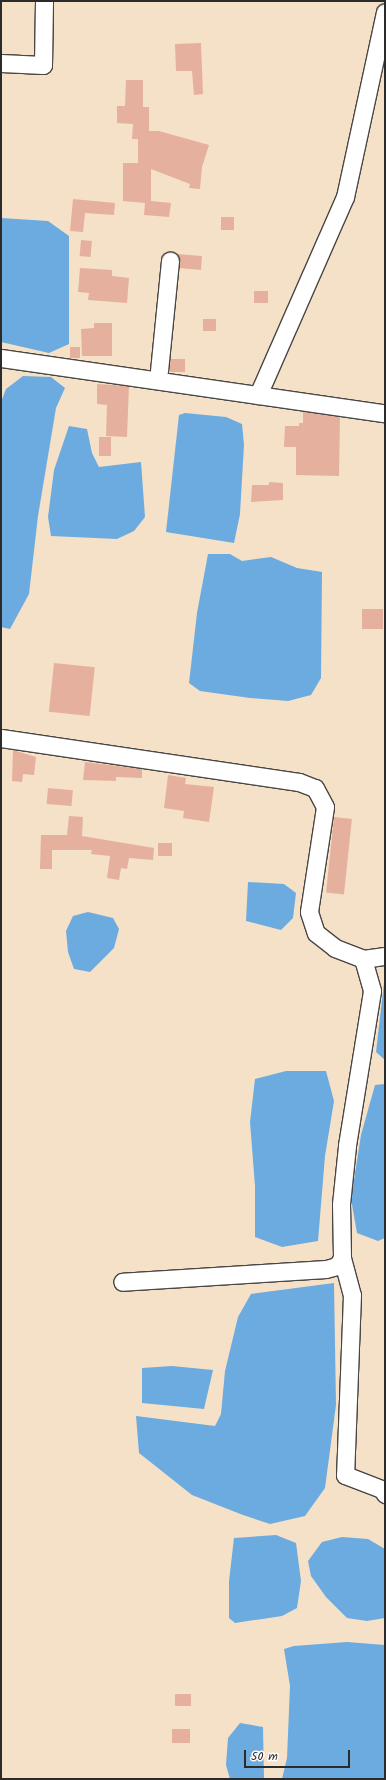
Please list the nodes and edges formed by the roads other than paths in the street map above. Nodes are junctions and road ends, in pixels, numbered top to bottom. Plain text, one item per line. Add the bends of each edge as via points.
1 (44, 1) edge
2 (385, 12) edge
3 (1, 63) edge
4 (170, 261) dead end
5 (1, 358) edge
6 (159, 371) dead end
7 (258, 395) junction
8 (385, 413) edge
9 (1, 738) edge
10 (385, 956) edge
11 (363, 959) junction
12 (342, 1258) junction
13 (122, 1282) dead end
14 (385, 1494) edge

1 - 3 street via 43,65
2 - 7 street via 345,197
4 - 6 street
5 - 7 street
7 - 8 street
9 - 11 street via 299,782 315,788 325,807 308,912 316,932 335,948
10 - 11 street
11 - 12 street via 372,991 347,1146 341,1204
12 - 13 street via 337,1266 326,1269
12 - 14 street via 352,1295 345,1475 382,1489

